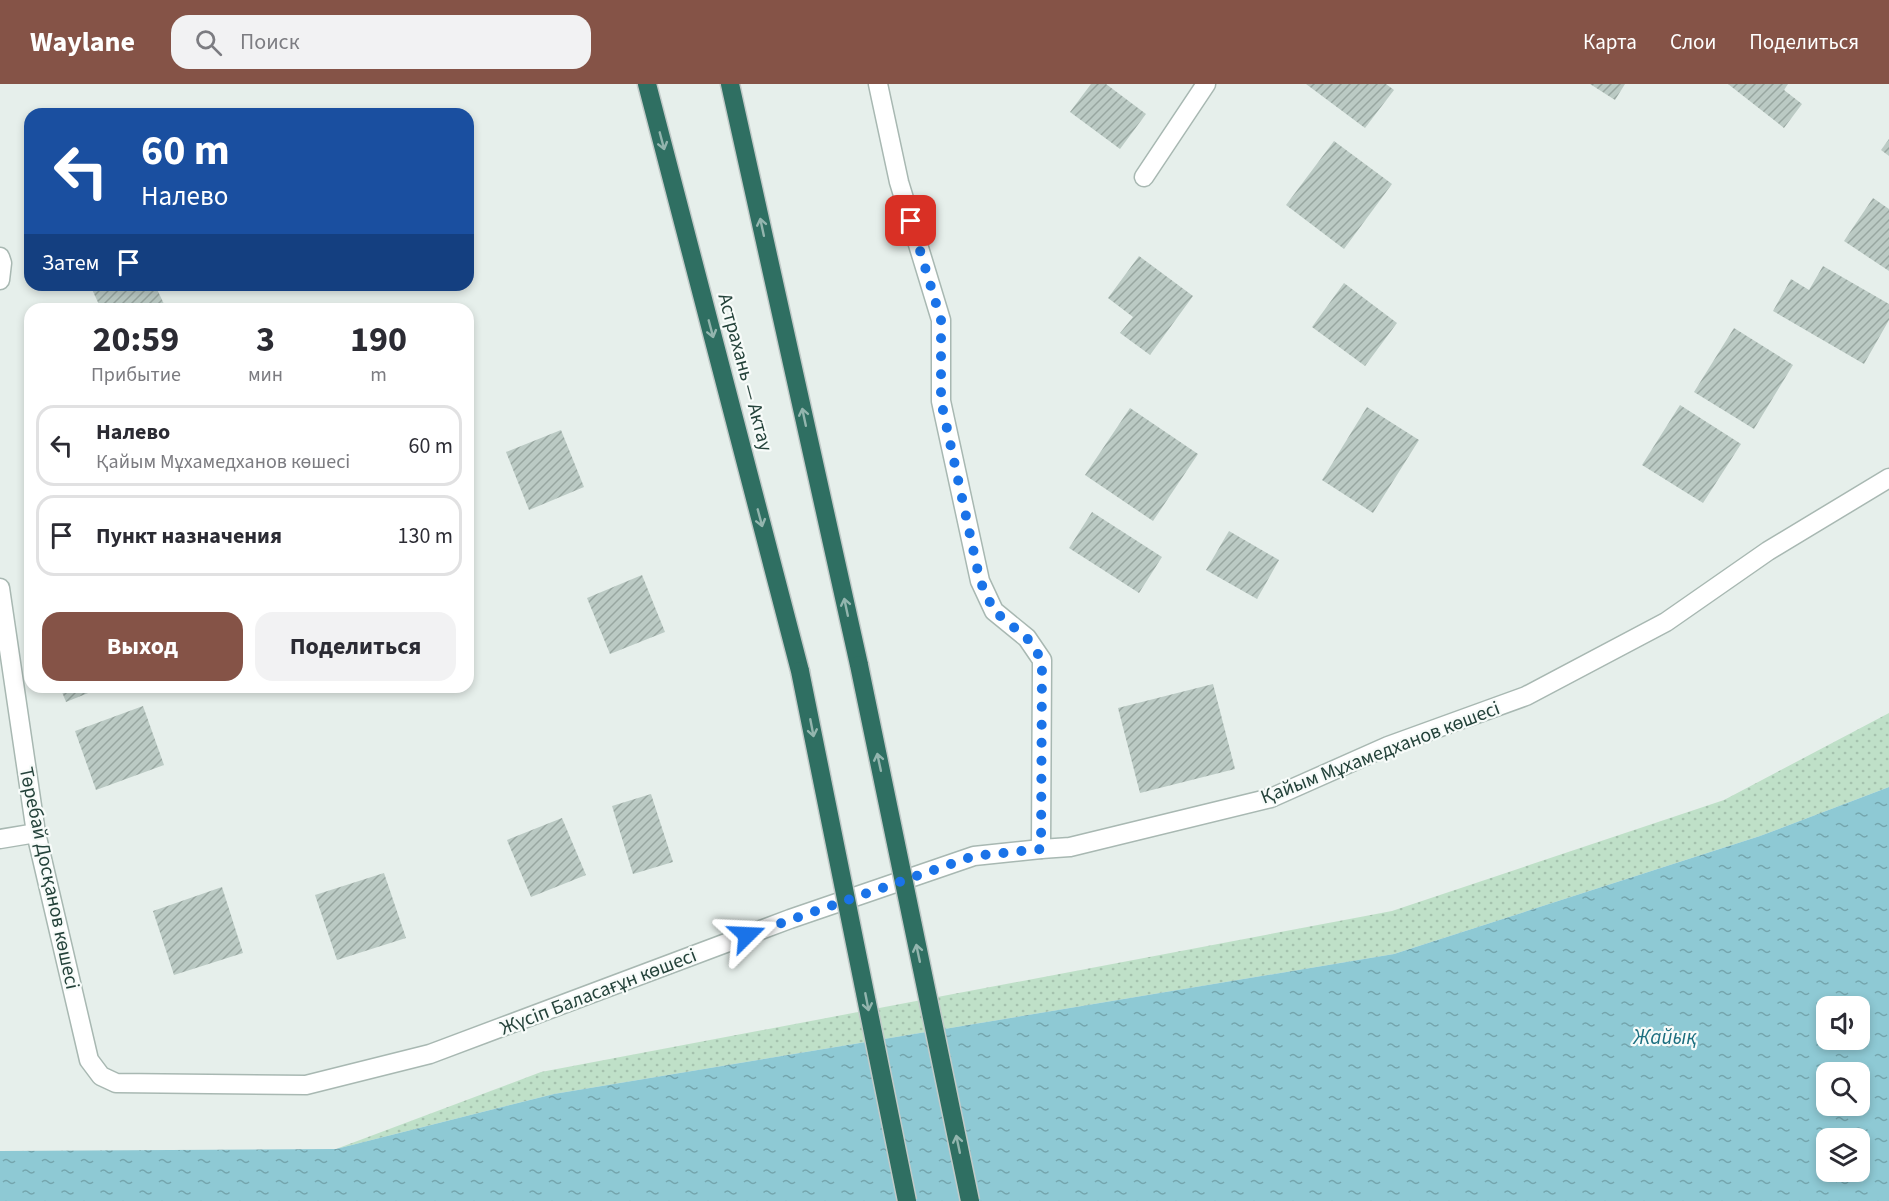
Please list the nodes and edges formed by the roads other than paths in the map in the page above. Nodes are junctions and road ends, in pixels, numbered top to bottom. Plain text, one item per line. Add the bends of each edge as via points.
1 (647, 84) edge
2 (730, 84) edge
3 (878, 84) edge
4 (1206, 84) edge
5 (1144, 177) dead end
6 (0, 257) edge
7 (0, 280) edge
8 (1889, 478) edge
9 (0, 588) edge
10 (36, 833) junction
11 (0, 840) edge
12 (1041, 849) junction
13 (116, 1083) joint
14 (907, 1201) edge
15 (970, 1201) edge

1 -> 14 highway, Астрахань — Актау, bridge via 800,671
15 -> 2 highway, bridge via 859,664
3 - 12 street via 899,182 941,320 941,401 980,581 994,611 1027,638 1042,660
4 - 5 street
6 - 7 street
8 - 12 street, Қайым Мұхамедханов көшесi via 1768,551 1666,622 1526,696 1388,746 1271,798 1071,847
9 - 10 street, Төребай Досқанов көшесі
10 - 11 street
10 - 13 street, Төребай Досқанов көшесі via 89,1060 101,1076
12 - 13 street, Жүсіп Баласағұн көшесі via 974,856 790,919 430,1054 306,1085

